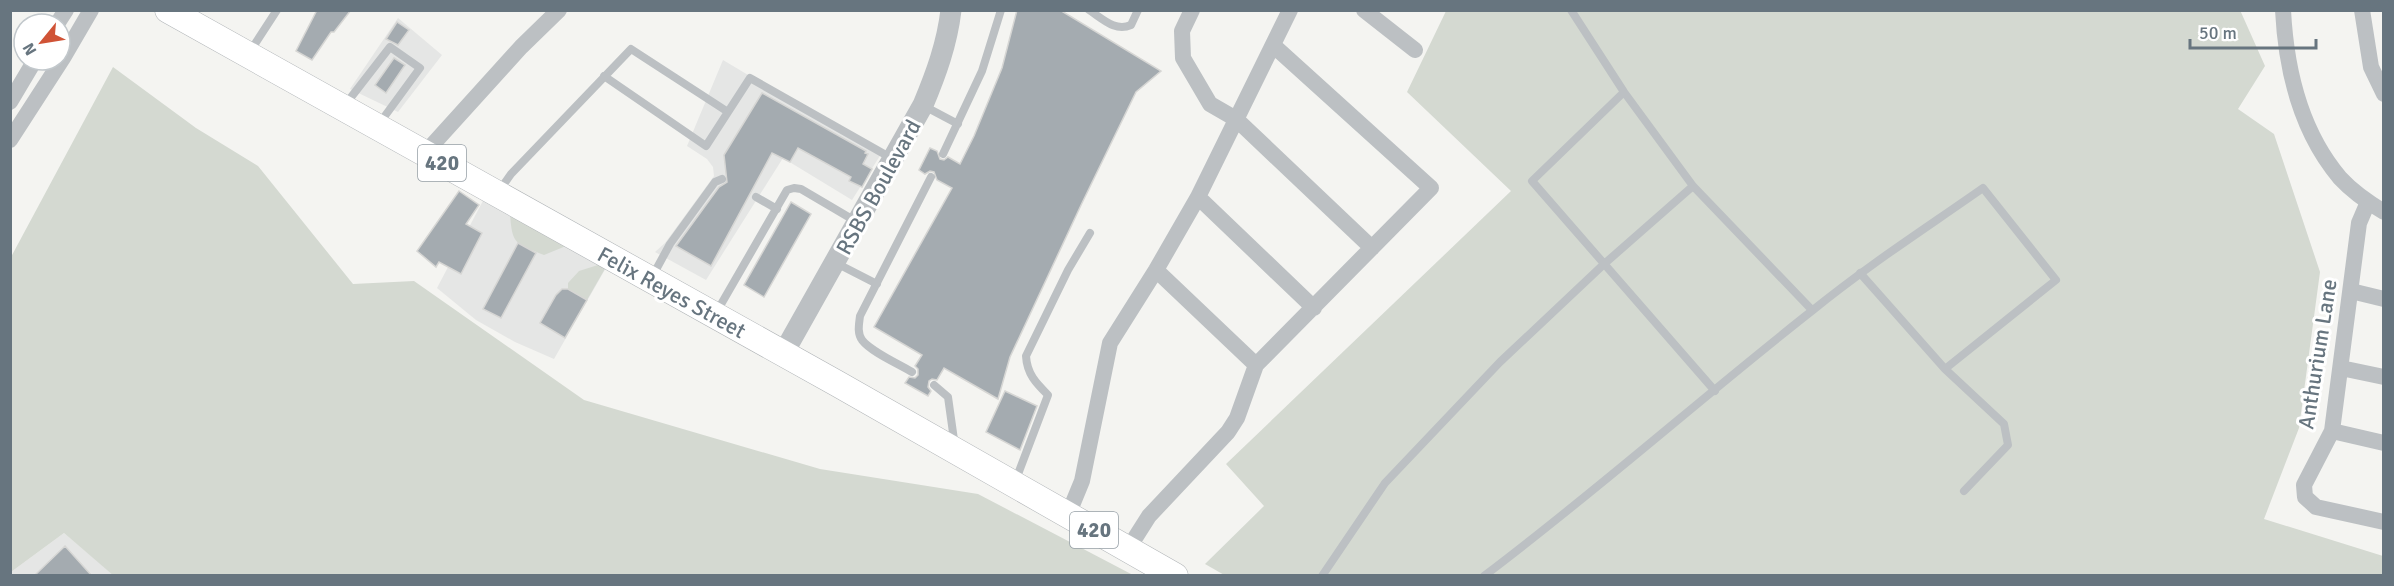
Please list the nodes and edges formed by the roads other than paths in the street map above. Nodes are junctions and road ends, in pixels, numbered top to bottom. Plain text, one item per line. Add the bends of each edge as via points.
1 (91, 10) edge
2 (168, 10) edge
3 (276, 10) edge
4 (559, 10) edge
5 (951, 10) edge
6 (1001, 10) edge
7 (1089, 10) edge
8 (1138, 10) edge
9 (1192, 10) edge
10 (1290, 10) edge
11 (1364, 10) edge
12 (1571, 10) edge
13 (2283, 10) edge
14 (2362, 10) edge
15 (1381, 16) edge
16 (1274, 46) junction
17 (1415, 50) dead end
18 (247, 56) junction
19 (28, 72) edge
20 (604, 76) junction
21 (1624, 93) junction
22 (2384, 94) edge
23 (10, 102) edge
24 (923, 105) junction
25 (342, 108) junction
26 (728, 112) junction
27 (1236, 119) junction
28 (958, 124) junction
29 (377, 127) junction
30 (10, 140) edge
31 (425, 153) junction
32 (943, 154) dead end
33 (894, 160) junction
34 (931, 177) dead end
35 (722, 179) dead end
36 (1693, 186) junction
37 (497, 194) junction
38 (756, 197) dead end
39 (1198, 197) junction
40 (2368, 202) junction
41 (777, 208) junction
42 (2384, 212) edge
43 (858, 222) junction
44 (1090, 233) dead end
45 (1372, 248) junction
46 (836, 263) junction
47 (1603, 265) junction
48 (1156, 270) junction
49 (1860, 273) junction
50 (650, 280) junction
51 (876, 284) junction
52 (2350, 291) junction
53 (2384, 299) edge
54 (1314, 308) junction
55 (1812, 310) junction
56 (714, 316) junction
57 (783, 354) junction
58 (1256, 365) junction
59 (2341, 368) junction
60 (1945, 369) junction
61 (912, 372) dead end
62 (2384, 376) edge
63 (934, 385) dead end
64 (1715, 391) junction
65 (2332, 430) junction
66 (2384, 443) edge
67 (955, 450) junction
68 (1014, 484) junction
69 (1964, 491) dead end
70 (1068, 515) junction
71 (2384, 522) edge
72 (1128, 549) junction
73 (1175, 576) edge
74 (1322, 576) edge
75 (1484, 576) edge

1 - 30 street
2 - 18 main road, Felix Reyes Street / 420
3 - 18 lane
4 - 31 street
5 - 24 street, RSBS Boulevard via 939,65
6 - 28 lane via 982,71
7 - 8 lane via 1123,28 1131,25
9 - 27 street via 1182,31 1183,58 1210,104
10 - 16 street
11 - 15 street
12 - 21 lane
13 - 40 street via 2297,96 2316,142 2341,178
14 - 22 street via 2371,67
15 - 17 street
16 - 27 street
16 - 45 street via 1431,188
18 - 25 main road, Felix Reyes Street / 420
19 - 23 street
20 - 26 lane via 631,49
20 - 26 lane via 706,146
20 - 37 lane via 511,174
21 - 36 lane
21 - 47 lane via 1532,181
24 - 28 lane
24 - 33 street, RSBS Boulevard
25 - 29 main road, Felix Reyes Street / 420
25 - 29 lane via 390,47 420,68
26 - 33 lane via 750,78
27 - 39 street
27 - 45 street
28 - 32 lane
29 - 31 main road, Felix Reyes Street / 420
31 - 37 main road, Felix Reyes Street / 420
33 - 43 street, RSBS Boulevard
34 - 51 lane
35 - 50 lane via 715,182 670,244
36 - 47 lane
36 - 55 lane
37 - 50 main road, Felix Reyes Street / 420
38 - 41 lane
39 - 48 street
39 - 54 street
40 - 42 street
40 - 52 street, Anthurium Lane via 2359,223
41 - 43 lane via 787,190 801,189
41 - 56 lane
43 - 46 street, RSBS Boulevard
44 - 68 lane via 1026,356 1030,374 1048,395
45 - 54 street
46 - 51 lane
46 - 57 street, RSBS Boulevard
47 - 64 lane
47 - 74 lane via 1500,362 1385,483
48 - 58 street
48 - 70 street via 1110,343 1082,481
49 - 55 lane
49 - 60 lane
49 - 60 lane via 1983,188 2056,280
50 - 56 main road, Felix Reyes Street / 420
51 - 61 lane via 860,316 861,339
52 - 53 street
52 - 59 street, Anthurium Lane
54 - 58 street
55 - 64 lane
56 - 57 main road, Felix Reyes Street / 420
57 - 67 main road, Felix Reyes Street / 420
58 - 72 street via 1228,432 1149,516
59 - 62 street
59 - 65 street, Anthurium Lane
60 - 69 lane via 2004,424 2008,445
63 - 67 lane via 948,397
64 - 75 lane
65 - 66 street
65 - 71 street, Anthurium Lane via 2304,485 2305,497 2316,507
67 - 68 main road, Felix Reyes Street / 420
68 - 70 main road, Felix Reyes Street / 420
70 - 72 main road, Felix Reyes Street / 420
72 - 73 main road, Felix Reyes Street / 420

